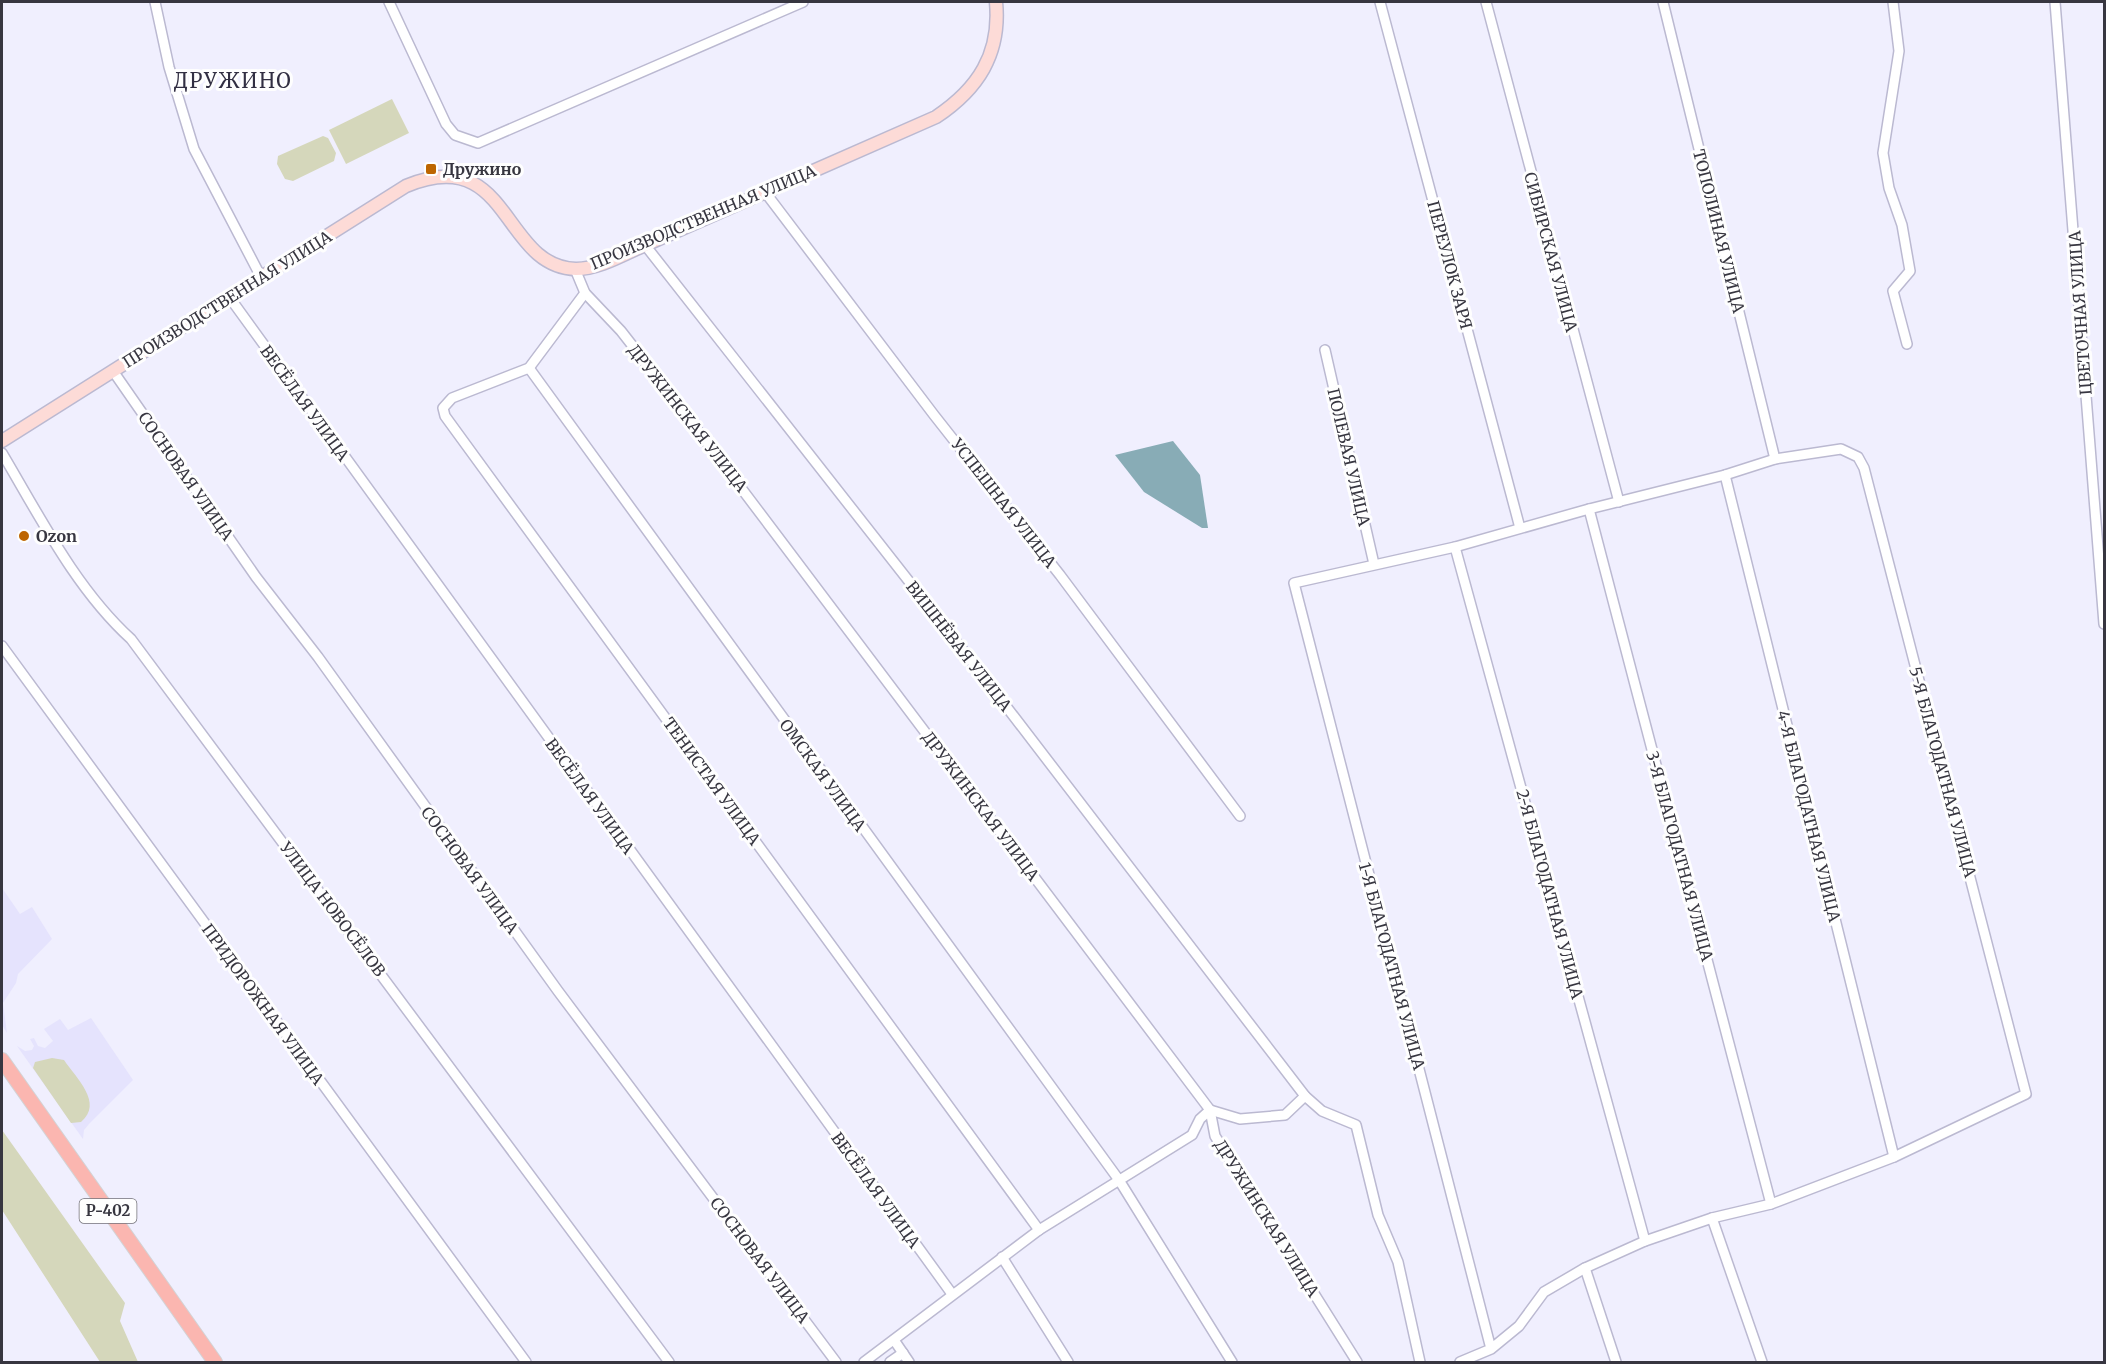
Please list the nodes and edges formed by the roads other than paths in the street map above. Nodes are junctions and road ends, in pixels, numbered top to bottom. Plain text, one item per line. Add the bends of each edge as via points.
1 (155, 2) edge
2 (389, 2) edge
3 (802, 2) edge
4 (996, 2) edge
5 (1380, 2) edge
6 (1486, 2) edge
7 (1663, 2) edge
8 (1893, 2) edge
9 (2055, 2) edge
10 (765, 192) junction
11 (645, 245) junction
12 (575, 268) junction
13 (261, 277) junction
14 (585, 293) junction
15 (230, 298) junction
16 (1906, 344) dead end
17 (1325, 350) dead end
18 (529, 368) junction
19 (113, 371) junction
20 (2, 441) edge
21 (2, 453) edge
22 (1775, 459) junction
23 (1725, 476) junction
24 (26, 493) junction
25 (17, 500) dead end
26 (1618, 502) junction
27 (1590, 509) junction
28 (1520, 528) junction
29 (1455, 547) junction
30 (1374, 564) junction
31 (2104, 624) edge
32 (2, 645) edge
33 (1240, 816) dead end
34 (2, 1060) edge
35 (1305, 1096) junction
36 (1210, 1110) junction
37 (1894, 1157) junction
38 (1119, 1180) junction
39 (1771, 1204) junction
40 (1712, 1218) junction
41 (1040, 1230) junction
42 (1645, 1241) junction
43 (1002, 1257) junction
44 (1585, 1268) junction
45 (952, 1294) junction
46 (894, 1340) junction
47 (1491, 1349) junction
48 (903, 1353) junction
49 (215, 1362) edge
50 (526, 1362) edge
51 (669, 1362) edge
52 (836, 1362) edge
53 (864, 1362) edge
54 (890, 1362) edge
55 (909, 1362) edge
56 (1068, 1362) edge
57 (1232, 1362) edge
58 (1357, 1362) edge
59 (1420, 1362) edge
60 (1460, 1362) edge
61 (1616, 1362) edge
62 (1762, 1362) edge

1 - 13 street via 169,67 194,148
2 - 3 street via 446,124 455,135 478,143
4 - 10 street, ПРОИЗВОДСТВЕННАЯ УЛИЦА via 992,50 978,80 960,101 936,117
5 - 28 street, ПЕРЕУЛОК ЗАРЯ
6 - 26 street, СИБИРСКАЯ УЛИЦА
7 - 22 street, ТОПОЛИНАЯ УЛИЦА
8 - 16 street via 1899,51 1883,153 1910,271 1893,291
9 - 31 street, ЦВЕТОЧНАЯ УЛИЦА
10 - 11 street, ПРОИЗВОДСТВЕННАЯ УЛИЦА
10 - 33 street, УСПЕШНАЯ УЛИЦА
11 - 12 street, ПРОИЗВОДСТВЕННАЯ УЛИЦА via 602,264
11 - 35 street, ВИШНЁВАЯ УЛИЦА
12 - 13 street, ПРОИЗВОДСТВЕННАЯ УЛИЦА via 553,263 537,251 480,187 447,174 429,176 406,186
12 - 14 street, ДРУЖИНСКАЯ УЛИЦА
13 - 15 street, ПРОИЗВОДСТВЕННАЯ УЛИЦА
14 - 18 street
14 - 36 street, ДРУЖИНСКАЯ УЛИЦА via 621,331 674,399
15 - 19 street, ПРОИЗВОДСТВЕННАЯ УЛИЦА
15 - 45 street, ВЕСЁЛАЯ УЛИЦА
17 - 30 street, ПОЛЕВАЯ УЛИЦА
18 - 38 street, ОМСКАЯ УЛИЦА
18 - 41 street, ТЕНИСТАЯ УЛИЦА via 452,398 443,408 445,416
19 - 20 street, ПРОИЗВОДСТВЕННАЯ УЛИЦА
19 - 52 street, СОСНОВАЯ УЛИЦА via 256,577 558,991
21 - 24 street, УЛИЦА НОВОСЁЛОВ
22 - 23 street
22 - 37 street, 5-Я БЛАГОДАТНАЯ УЛИЦА via 1841,449 1852,453 1864,468 2026,1094
23 - 26 street
23 - 37 street, 4-Я БЛАГОДАТНАЯ УЛИЦА
24 - 25 street
24 - 51 street, УЛИЦА НОВОСЁЛОВ via 106,616 131,639
26 - 27 street
27 - 28 street
27 - 39 street, 3-Я БЛАГОДАТНАЯ УЛИЦА
28 - 29 street
29 - 30 street
29 - 42 street, 2-Я БЛАГОДАТНАЯ УЛИЦА
30 - 47 street, 1-Я БЛАГОДАТНАЯ УЛИЦА via 1294,583
32 - 50 street, ПРИДОРОЖНАЯ УЛИЦА
34 - 49 main road, Р-402
35 - 36 street via 1285,1115 1240,1119
35 - 59 street, ВИШНЁВАЯ УЛИЦА via 1322,1112 1356,1125 1378,1215 1398,1262
36 - 38 street via 1192,1135
36 - 58 street, ДРУЖИНСКАЯ УЛИЦА via 1215,1136
37 - 39 street
38 - 41 street
38 - 57 street, ОМСКАЯ УЛИЦА
39 - 40 street
40 - 42 street
40 - 62 street
41 - 43 street
42 - 44 street
43 - 45 street
43 - 56 street
44 - 47 street via 1544,1292 1519,1326
44 - 61 street
45 - 46 street
46 - 48 street
46 - 53 street
47 - 60 street
48 - 54 street
48 - 55 street

